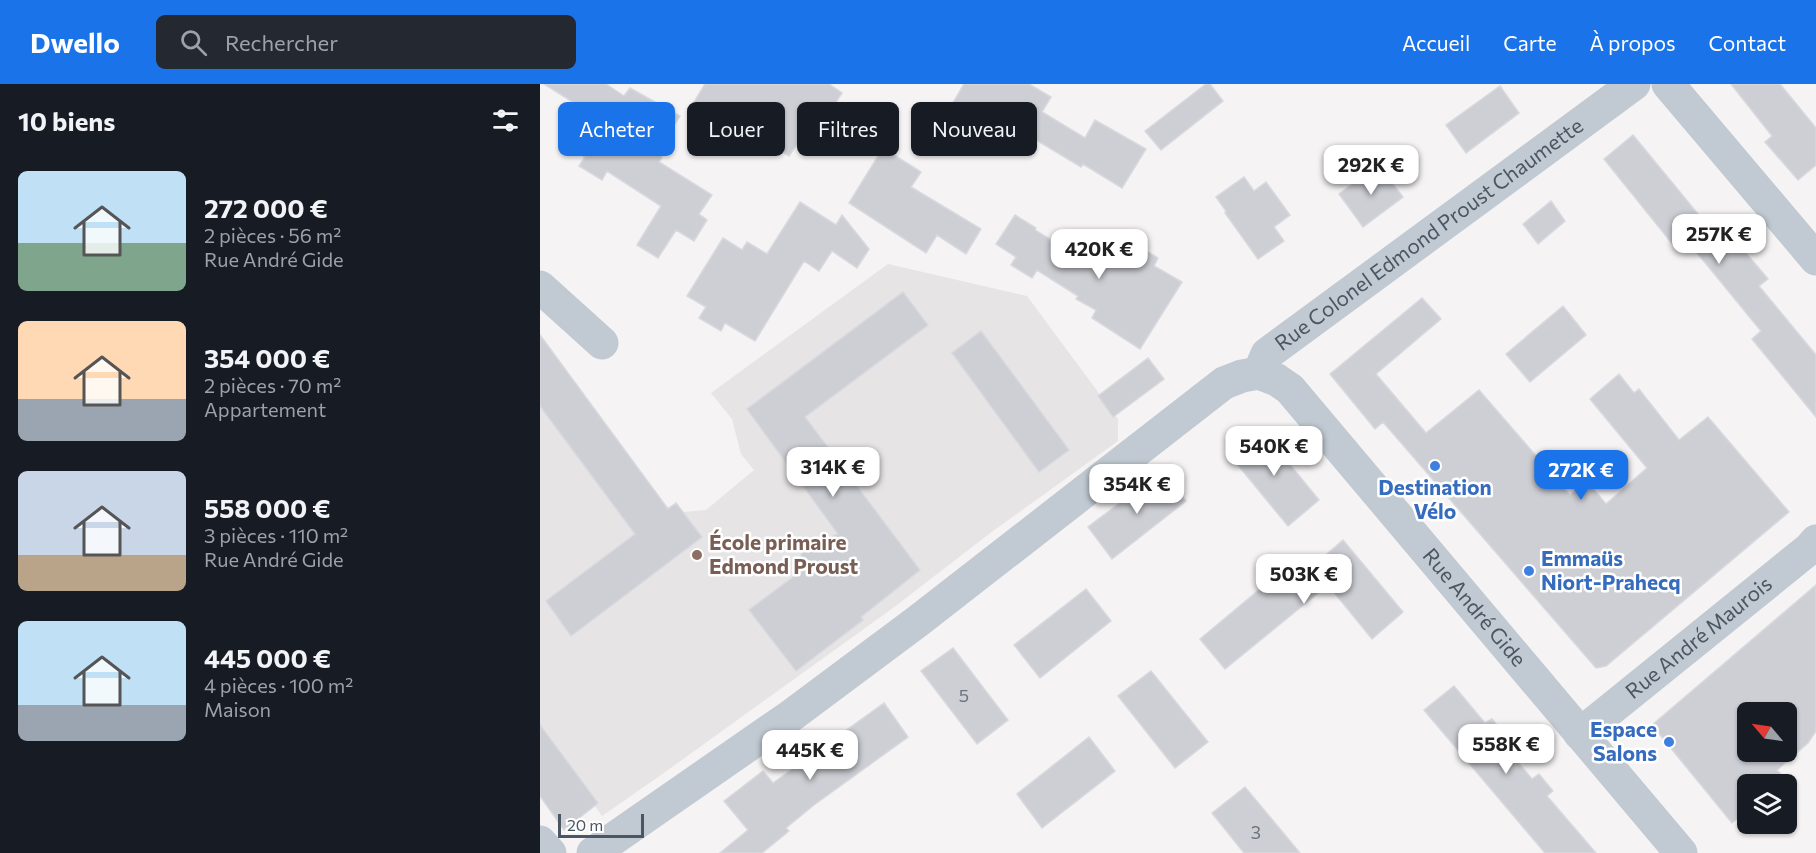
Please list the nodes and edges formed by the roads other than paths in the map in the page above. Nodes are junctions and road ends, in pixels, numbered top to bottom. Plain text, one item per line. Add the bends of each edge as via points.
1 (1634, 84) edge
2 (1668, 84) edge
3 (1816, 259) edge
4 (540, 287) edge
5 (602, 344) dead end
6 (1259, 373) junction
7 (1816, 541) edge
8 (1580, 734) junction
9 (540, 842) edge
10 (596, 852) edge
11 (550, 853) edge
12 (1681, 853) edge

1 - 6 street, Rue Colonel Edmond Proust Chaumette via 1267,354
2 - 3 street
4 - 5 street
6 - 8 street, Rue André Gide via 1290,389
6 - 10 street, Rue Colonel Edmond Proust Chaumette via 1224,384 792,715
7 - 8 street, Rue André Maurois
8 - 12 street, Rue André Gide
9 - 11 street

